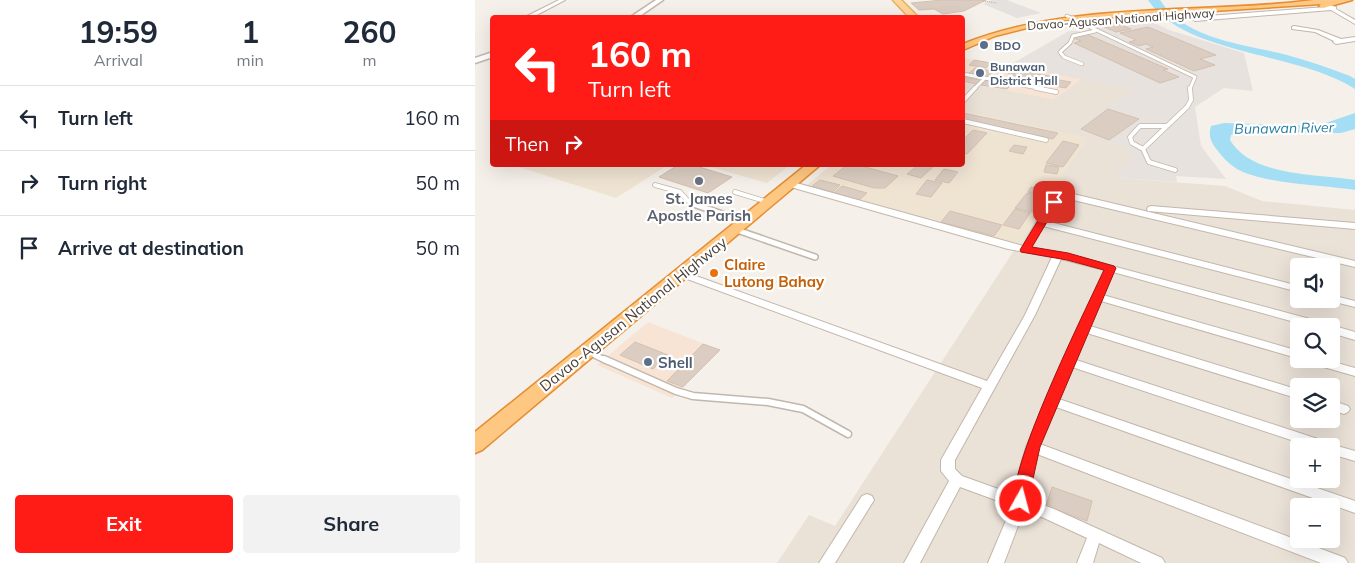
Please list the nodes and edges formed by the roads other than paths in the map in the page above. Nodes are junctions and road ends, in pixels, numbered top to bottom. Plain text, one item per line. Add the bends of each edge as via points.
1 (563, 0) edge
2 (660, 0) edge
3 (897, 0) edge
4 (1348, 0) edge
5 (1327, 3) edge
6 (532, 15) edge
7 (637, 15) edge
8 (912, 15) edge
9 (1070, 18) junction
10 (1195, 19) dead end
11 (1355, 22) edge
12 (1294, 28) dead end
13 (1095, 31) junction
14 (1355, 39) edge
15 (1340, 41) junction
16 (1332, 42) dead end
17 (965, 46) edge
18 (490, 55) edge
19 (475, 61) edge
20 (1082, 64) dead end
21 (965, 74) edge
22 (984, 79) junction
23 (1057, 92) dead end
24 (965, 99) edge
25 (965, 121) edge
26 (1167, 126) junction
27 (1046, 140) dead end
28 (1143, 149) junction
29 (810, 167) edge
30 (1175, 170) dead end
31 (790, 184) junction
32 (655, 185) dead end
33 (735, 192) dead end
34 (768, 202) junction
35 (1118, 206) junction
36 (1042, 223) junction
37 (740, 226) junction
38 (1355, 226) edge
39 (1025, 250) junction
40 (1058, 255) junction
41 (815, 257) dead end
42 (1355, 264) edge
43 (1110, 268) junction
44 (682, 274) junction
45 (1290, 287) edge
46 (1098, 296) junction
47 (1340, 300) edge
48 (1355, 304) edge
49 (1292, 318) edge
50 (1084, 328) junction
51 (1340, 332) edge
52 (1355, 336) edge
53 (587, 352) junction
54 (1290, 352) edge
55 (1069, 362) junction
56 (1340, 368) edge
57 (1355, 372) edge
58 (989, 386) junction
59 (1290, 392) edge
60 (1052, 401) junction
61 (1340, 408) edge
62 (1344, 409) dead end
63 (848, 434) dead end
64 (1300, 438) edge
65 (475, 444) edge
66 (1032, 447) junction
67 (1340, 451) edge
68 (1355, 456) edge
69 (957, 480) junction
70 (867, 500) dead end
71 (1021, 501) junction
72 (1355, 508) edge
73 (1095, 535) junction
74 (827, 563) edge
75 (912, 563) edge
76 (996, 563) edge
77 (1085, 563) edge
78 (1157, 563) edge
79 (1340, 563) edge

1 - 6 street
2 - 7 street
3 - 8 main road
4 - 5 highway, Davao-Agusan National Highway
5 - 9 highway, Davao-Agusan National Highway
5 - 10 street
5 - 11 street
9 - 13 lane
9 - 17 highway, Davao-Agusan National Highway via 1014,28
12 - 15 street via 1316,30
13 - 20 lane via 1071,37 1070,43 1060,52
13 - 26 lane via 1195,77 1190,86 1191,100
14 - 15 street
15 - 16 street
18 - 19 street
21 - 22 lane
22 - 23 lane
22 - 24 lane
25 - 27 lane
26 - 28 lane
26 - 28 lane via 1143,125 1133,131 1130,140
28 - 30 lane via 1149,162
29 - 31 highway, Davao-Agusan National Highway
31 - 34 highway, Davao-Agusan National Highway
31 - 39 street
32 - 37 lane via 680,192 690,203
33 - 34 lane
34 - 37 highway, Davao-Agusan National Highway
35 - 36 street via 1063,196 1054,202
35 - 38 street
35 - 42 street
36 - 39 street
36 - 45 street
37 - 41 lane
37 - 44 highway, Davao-Agusan National Highway
39 - 40 street
40 - 43 street
40 - 58 street via 1030,315
43 - 46 street
43 - 49 street
44 - 53 highway, Davao-Agusan National Highway
44 - 58 street
46 - 50 street
46 - 54 street
47 - 48 street
50 - 55 street
50 - 59 street
51 - 52 street
53 - 63 lane via 676,391 693,396 787,404 817,414
53 - 65 highway, Davao-Agusan National Highway
55 - 60 street
55 - 64 street
56 - 57 street
58 - 69 street via 949,460 948,471
60 - 66 street
60 - 72 street
61 - 62 street
66 - 71 street
66 - 79 street
67 - 68 street
69 - 71 street
69 - 75 street
70 - 74 street
71 - 73 street
71 - 76 street
73 - 77 street
73 - 78 street

